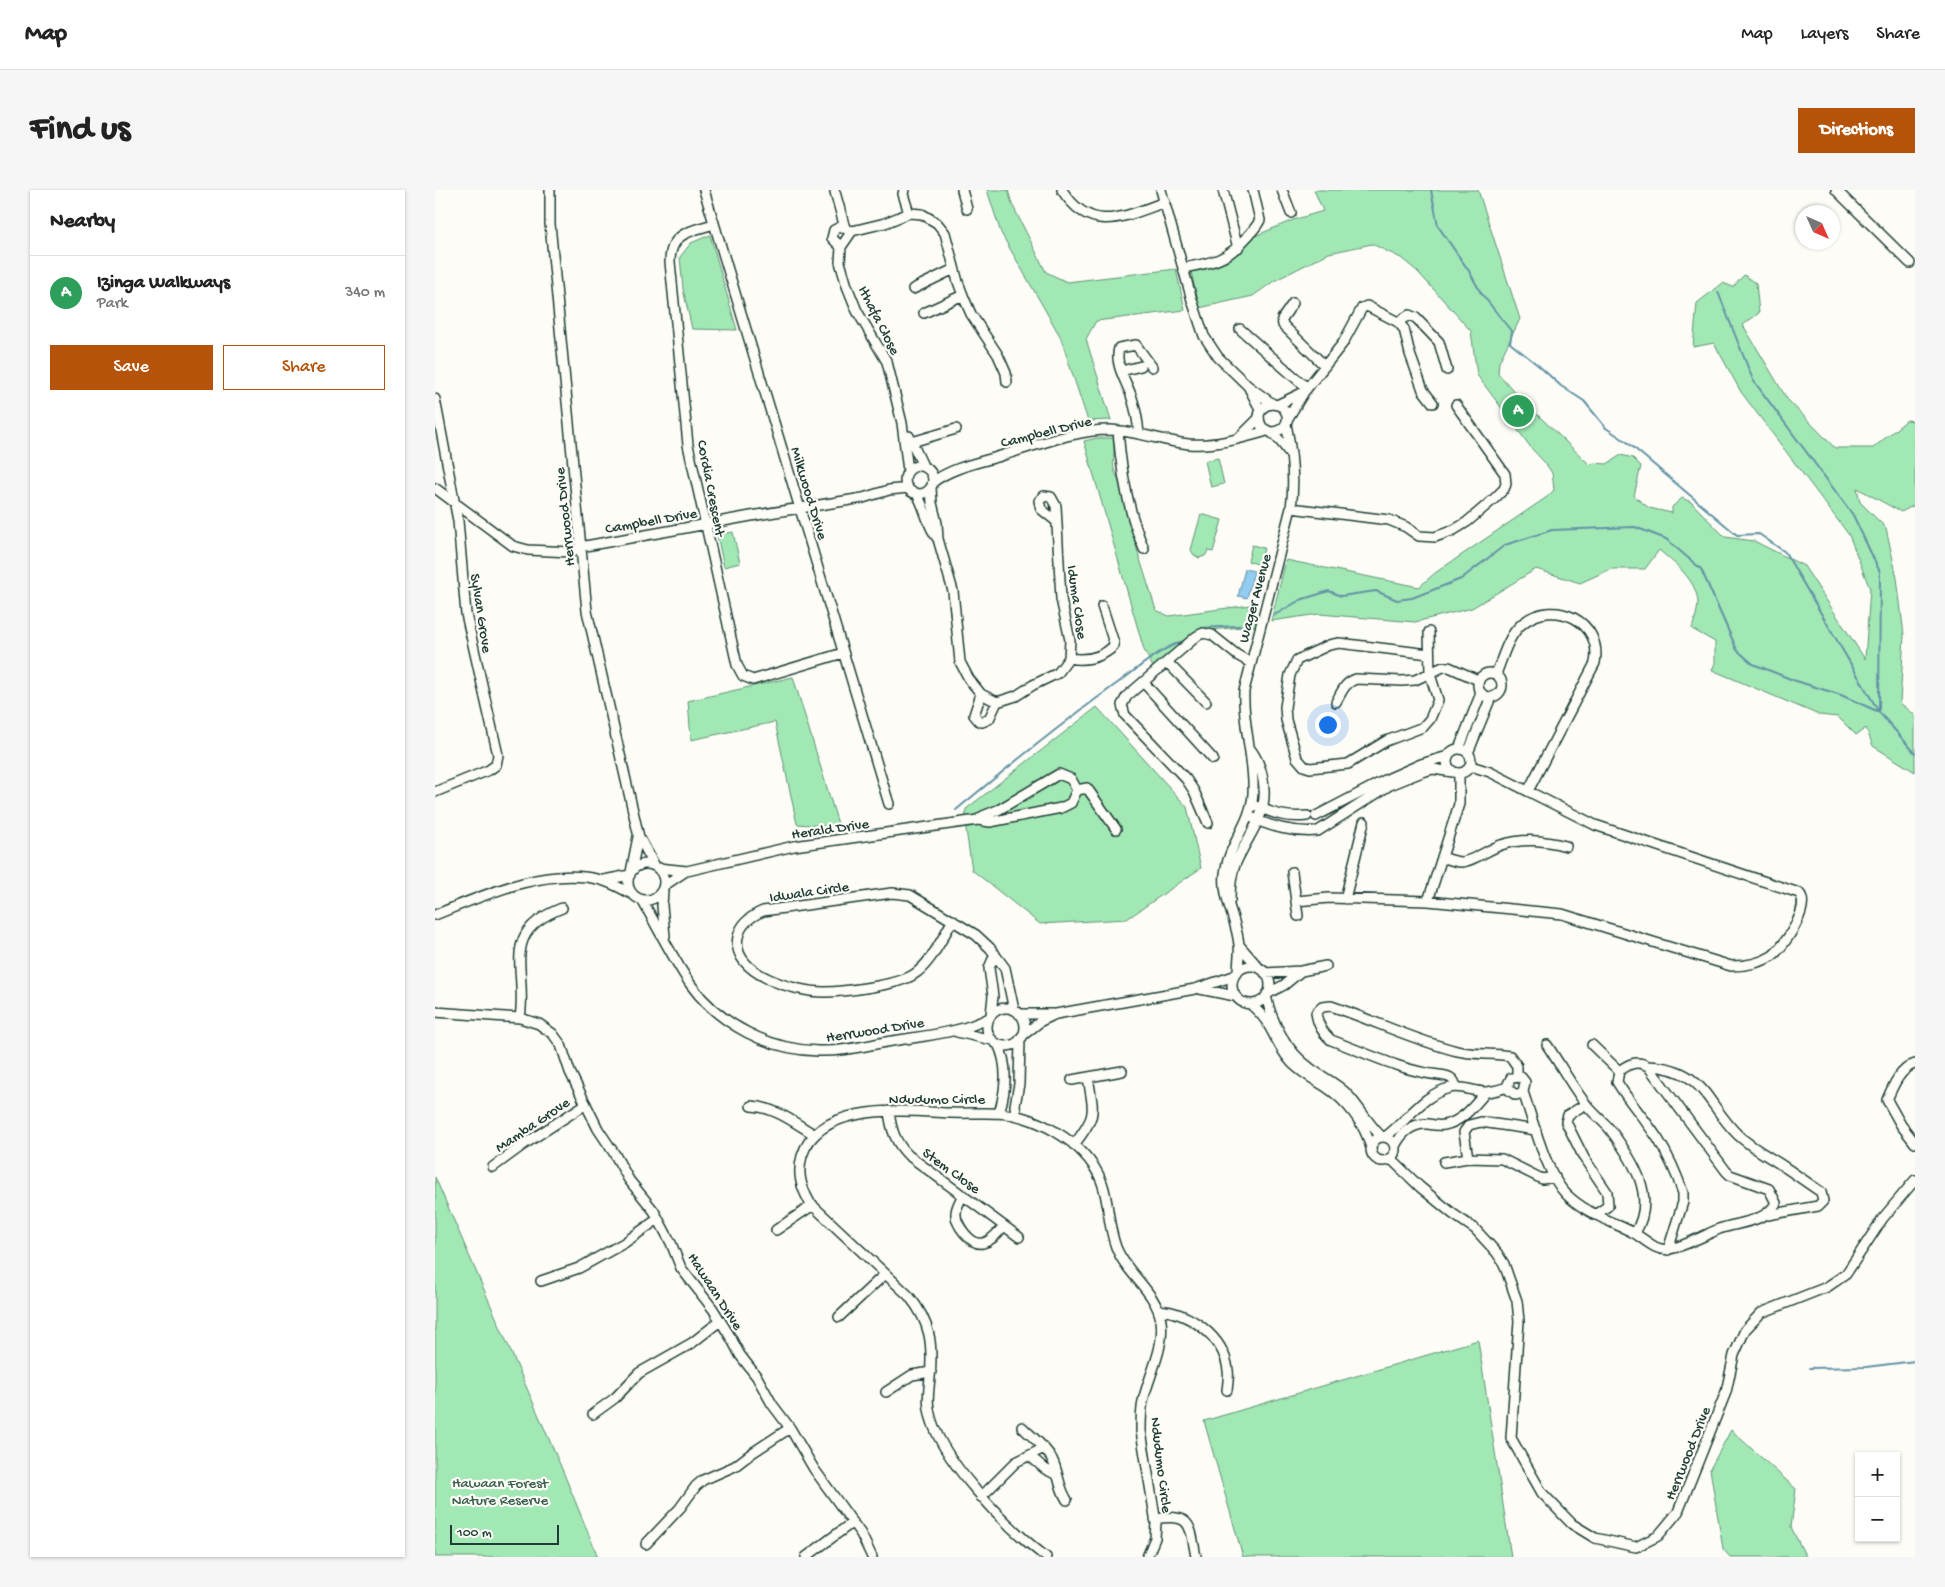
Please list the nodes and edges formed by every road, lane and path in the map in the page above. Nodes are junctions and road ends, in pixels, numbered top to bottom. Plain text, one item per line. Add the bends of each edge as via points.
1 (550, 190) edge
2 (704, 190) edge
3 (904, 190) edge
4 (962, 190) edge
5 (1062, 190) edge
6 (1161, 190) edge
7 (1223, 190) edge
8 (1253, 190) edge
9 (1282, 190) edge
10 (1836, 190) edge
11 (835, 192) dead end
12 (1165, 202) junction
13 (967, 209) dead end
14 (909, 213) junction
15 (1291, 213) dead end
16 (714, 224) junction
17 (848, 230) junction
18 (841, 247) junction
19 (1238, 248) junction
20 (1910, 264) dead end
21 (1183, 268) junction
22 (954, 269) junction
23 (913, 289) dead end
24 (963, 294) junction
25 (1293, 303) dead end
26 (924, 313) dead end
27 (1398, 322) junction
28 (1241, 328) dead end
29 (1141, 366) dead end
30 (1325, 366) junction
31 (1152, 367) dead end
32 (1447, 370) dead end
33 (1121, 371) junction
34 (1007, 382) dead end
35 (1248, 386) junction
36 (1305, 390) junction
37 (435, 399) edge
38 (1433, 403) dead end
39 (1275, 404) junction
40 (1456, 405) dead end
41 (1260, 415) junction
42 (1287, 422) junction
43 (956, 429) dead end
44 (1118, 430) junction
45 (1269, 431) junction
46 (1139, 434) junction
47 (1238, 438) junction
48 (908, 443) junction
49 (1290, 454) junction
50 (925, 467) junction
51 (951, 471) junction
52 (907, 474) junction
53 (932, 485) junction
54 (435, 488) edge
55 (889, 490) junction
56 (912, 491) junction
57 (455, 503) junction
58 (1291, 508) junction
59 (799, 509) junction
60 (1056, 521) dead end
61 (705, 525) junction
62 (938, 539) junction
63 (580, 547) junction
64 (1144, 549) dead end
65 (1102, 606) dead end
66 (1429, 632) dead end
67 (843, 652) junction
68 (1429, 654) junction
69 (1069, 658) junction
70 (1251, 662) junction
71 (1168, 663) junction
72 (1430, 674) junction
73 (1496, 674) junction
74 (1479, 680) junction
75 (1143, 683) junction
76 (1481, 693) junction
77 (981, 694) junction
78 (1491, 697) junction
79 (997, 702) junction
80 (1205, 702) dead end
81 (1337, 702) dead end
82 (1459, 748) junction
83 (1251, 749) junction
84 (1468, 753) junction
85 (1448, 756) junction
86 (1213, 759) dead end
87 (1471, 766) junction
88 (1456, 772) junction
89 (1077, 790) junction
90 (1528, 791) junction
91 (435, 792) edge
92 (889, 804) dead end
93 (1252, 804) junction
94 (1261, 809) junction
95 (1249, 816) junction
96 (978, 820) junction
97 (1258, 821) junction
98 (1364, 822) dead end
99 (1209, 823) dead end
100 (1116, 829) dead end
101 (639, 837) junction
102 (1566, 846) dead end
103 (1442, 858) junction
104 (657, 867) junction
105 (687, 870) junction
106 (1293, 872) dead end
107 (631, 873) junction
108 (601, 880) junction
109 (663, 888) junction
110 (632, 894) junction
111 (1345, 899) junction
112 (642, 900) junction
113 (1296, 900) junction
114 (1428, 901) junction
115 (1229, 905) junction
116 (562, 908) dead end
117 (435, 915) edge
118 (1298, 916) dead end
119 (953, 920) junction
120 (667, 944) junction
121 (1239, 945) junction
122 (995, 954) junction
123 (1326, 966) dead end
124 (1263, 971) junction
125 (1301, 971) junction
126 (1236, 974) junction
127 (1195, 989) junction
128 (1267, 995) junction
129 (1235, 996) junction
130 (1250, 1004) junction
131 (435, 1012) edge
132 (1016, 1012) junction
133 (1056, 1014) junction
134 (990, 1017) junction
135 (520, 1018) junction
136 (951, 1031) junction
137 (1021, 1037) junction
138 (995, 1042) junction
139 (1547, 1045) dead end
140 (1592, 1045) dead end
141 (1915, 1064) edge
142 (1648, 1066) junction
143 (1122, 1071) dead end
144 (1619, 1071) junction
145 (1517, 1076) junction
146 (1088, 1077) junction
147 (1072, 1080) dead end
148 (1456, 1087) junction
149 (1508, 1087) junction
150 (1486, 1092) junction
151 (1523, 1092) junction
152 (587, 1104) junction
153 (1586, 1104) junction
154 (751, 1106) dead end
155 (889, 1111) junction
156 (999, 1113) junction
157 (1016, 1115) junction
158 (1537, 1130) junction
159 (815, 1135) junction
160 (1384, 1137) junction
161 (1915, 1143) edge
162 (1074, 1145) junction
163 (1395, 1146) junction
164 (1371, 1148) junction
165 (1390, 1158) junction
166 (1468, 1158) junction
167 (1444, 1162) dead end
168 (493, 1167) dead end
169 (1555, 1177) junction
170 (1915, 1180) edge
171 (963, 1195) junction
172 (813, 1205) junction
173 (1595, 1214) junction
174 (1765, 1216) junction
175 (658, 1219) junction
176 (1004, 1226) junction
177 (776, 1230) dead end
178 (1635, 1233) junction
179 (1019, 1237) dead end
180 (1668, 1250) junction
181 (885, 1274) junction
182 (541, 1280) dead end
183 (1158, 1310) junction
184 (839, 1317) dead end
185 (720, 1321) junction
186 (931, 1372) junction
187 (1227, 1390) dead end
188 (886, 1392) dead end
189 (593, 1414) dead end
190 (1022, 1427) dead end
191 (790, 1428) junction
192 (1044, 1448) junction
193 (1030, 1456) junction
194 (1057, 1475) junction
195 (981, 1497) junction
196 (1067, 1500) dead end
197 (1155, 1518) junction
198 (853, 1522) junction
199 (646, 1544) dead end
200 (806, 1557) edge
201 (872, 1557) edge
202 (1046, 1557) edge
203 (1147, 1557) edge
204 (1196, 1557) edge

1 - 63 street, Herrwood Drive via 550,228
2 - 16 street, Milkwood Drive
3 - 14 street
4 - 13 street
5 - 12 street via 1076,208 1099,219
6 - 12 street
7 - 19 street
8 - 19 street via 1260,220
9 - 15 street
10 - 20 street
11 - 17 street
12 - 21 street
14 - 17 street via 885,223
14 - 22 street via 931,218 942,228
16 - 59 street, Milkwood Drive
16 - 61 street, Cordia Crescent via 683,234 672,246 670,254 688,445
17 - 18 street
17 - 18 street, Ithafa Close via 837,228 832,234
18 - 48 street, Ithafa Close via 840,262 847,286 857,311 887,362
19 - 21 street via 1223,258
21 - 35 street via 1204,336 1219,357
22 - 23 street
22 - 24 street
24 - 26 street
24 - 34 street via 971,314 1003,364
25 - 30 street via 1282,318 1283,325
27 - 30 street via 1367,306 1362,308
27 - 32 street via 1409,315 1416,318 1439,342
27 - 38 street via 1406,333 1423,390
28 - 36 street
29 - 33 street
30 - 36 street
31 - 33 street via 1137,346 1121,346 1118,350
33 - 46 street via 1132,397
35 - 39 street
35 - 41 street
36 - 39 street
36 - 42 street
37 - 57 street, Sylvan Grove
39 - 41 street via 1266,406
39 - 42 street via 1285,410
40 - 58 street via 1505,474 1507,484 1467,522 1435,537 1419,536 1389,520
41 - 45 street via 1261,426
41 - 47 street
42 - 45 street via 1280,430
42 - 49 street, Wager Avenue
43 - 48 street
44 - 46 street, Campbell Drive
44 - 51 street, Campbell Drive via 1077,434
44 - 64 street via 1125,486
45 - 47 street, Campbell Drive
45 - 49 street
46 - 47 street, Campbell Drive via 1190,444 1218,444
48 - 50 street, Ithafa Close
48 - 52 street, Ithafa Close
49 - 58 street, Wager Avenue via 1294,479
50 - 51 street
50 - 52 street via 915,466
50 - 53 street via 933,474
51 - 53 street
52 - 55 street
52 - 56 street
53 - 56 street via 924,493
53 - 62 street
54 - 57 street, Campbell Drive
55 - 56 street
55 - 59 street, Campbell Drive
56 - 62 street via 920,500 929,526
57 - 63 street, Campbell Drive via 519,548 571,552
57 - 91 street, Sylvan Grove via 465,608 498,756 489,770
58 - 70 street, Wager Avenue
59 - 61 street, Campbell Drive
59 - 67 street, Milkwood Drive
60 - 69 street, Iduma Close via 1061,599 1070,640
61 - 63 street, Campbell Drive
61 - 67 street, Cordia Crescent via 737,665 743,676 753,680
62 - 77 street via 953,591 960,662
63 - 101 street, Herrwood Drive via 587,612
65 - 69 street via 1114,646 1086,660
66 - 68 street
67 - 92 street, Milkwood Drive
68 - 72 street
68 - 72 street via 1339,643 1297,660 1290,675 1285,707 1297,758 1303,766 1310,768 1348,764 1387,741 1423,726 1430,719 1438,700
69 - 79 street, Iduma Close via 1058,673 1016,696
70 - 71 street via 1208,633 1197,636
70 - 83 street, Wager Avenue via 1243,706
71 - 75 street
71 - 80 street
72 - 74 street via 1449,667
72 - 81 street via 1415,680 1349,681
73 - 74 street via 1485,673
73 - 78 street via 1502,682 1501,689
73 - 90 street via 1512,635 1531,618 1563,614 1579,621 1592,634 1596,646 1595,663
74 - 76 street
75 - 86 street
75 - 99 street via 1124,701 1123,711 1186,779
76 - 78 street
76 - 82 street
77 - 79 street
77 - 79 street via 974,710 979,721 989,719
78 - 84 street
82 - 84 street
82 - 85 street
83 - 93 street, Wager Avenue
83 - 94 street, Wager Avenue via 1262,774
84 - 87 street
85 - 88 street via 1447,763
85 - 94 street via 1421,764 1312,816 1271,814
87 - 88 street via 1466,771
87 - 90 street
88 - 97 street via 1433,769 1390,785 1318,831 1304,832
88 - 103 street via 1459,804
89 - 96 street, Herald Drive via 1071,803 1061,808 990,822
89 - 96 street, Herald Drive via 1071,779 1059,774
89 - 100 street, Herald Drive via 1087,788
90 - 114 street via 1595,825 1799,893 1803,904 1790,935 1762,961 1731,966 1562,914
93 - 94 street
93 - 95 street, Wager Avenue
94 - 97 street, Wager Avenue
95 - 97 street
95 - 115 street, Wager Avenue via 1226,865 1224,887
96 - 105 street, Herald Drive via 794,846
97 - 115 street, Wager Avenue via 1236,864
98 - 111 street
101 - 104 street, Herrwood Drive
101 - 107 street, Herrwood Drive
102 - 103 street via 1529,840 1502,845 1467,861
103 - 114 street
104 - 105 street, Herald Drive
104 - 107 street via 639,865
104 - 109 street via 663,873
105 - 109 street, Herald Drive
106 - 113 street
107 - 108 street
107 - 110 street via 628,884
108 - 110 street
108 - 117 street via 565,876 528,882 494,891
109 - 112 street via 654,899
109 - 120 street, Herrwood Drive
110 - 112 street
111 - 113 street
111 - 114 street
112 - 120 street, Herrwood Drive
113 - 118 street
115 - 121 street
116 - 135 street via 542,917 527,932 519,953
119 - 119 street, Idwala Circle via 910,895 882,894 763,911 743,924 737,948 747,966 772,980 797,989 834,991 897,982 913,975
119 - 122 street, Idwala Circle via 976,935
120 - 136 street, Herrwood Drive via 691,985 711,1008 753,1035 780,1046 799,1050 835,1050
121 - 124 street
121 - 126 street
122 - 132 street, Idwala Circle via 1005,968
122 - 134 street via 989,968 993,996
123 - 125 street
124 - 125 street
124 - 126 street via 1249,967
124 - 128 street via 1269,983
125 - 128 street
126 - 127 street
126 - 129 street via 1232,986
127 - 129 street
127 - 133 street
128 - 130 street
128 - 160 street via 1271,1016 1293,1052 1347,1094 1373,1129
129 - 130 street
130 - 164 street via 1262,1016 1294,1065 1345,1104 1365,1131
131 - 135 street, Hawaan Drive
132 - 133 street
132 - 134 street via 1002,1009
132 - 137 street via 1024,1024
133 - 137 street
134 - 136 street, Herrwood Drive
134 - 138 street via 987,1032
135 - 152 street, Hawaan Drive via 539,1024 553,1034
136 - 138 street, Herrwood Drive via 974,1034
137 - 138 street via 1013,1045
137 - 157 street
138 - 156 street via 1005,1066
139 - 153 street
140 - 144 street
141 - 161 street via 1895,1081 1887,1100
142 - 144 street via 1641,1062 1631,1063
142 - 174 street via 1730,1175 1769,1189 1776,1203
142 - 174 street via 1679,1072 1698,1083 1737,1134 1821,1192 1823,1201 1818,1206
143 - 146 street
144 - 180 street via 1617,1082 1659,1141 1683,1193
145 - 148 street via 1517,1066 1510,1056 1460,1052 1437,1046 1331,1006 1322,1007 1316,1013 1323,1032 1331,1040 1419,1072 1449,1077 1455,1081
145 - 149 street via 1509,1081
145 - 151 street via 1525,1082
146 - 147 street
146 - 162 street via 1093,1115 1091,1123
148 - 150 street
148 - 160 street via 1430,1097
149 - 150 street
149 - 151 street via 1512,1093
150 - 163 street via 1469,1112 1456,1120 1443,1125 1418,1124 1402,1134
151 - 158 street
152 - 168 street, Mamba Grove
152 - 175 street, Hawaan Drive via 629,1180
153 - 173 street via 1568,1115 1566,1122 1584,1158 1607,1192 1608,1206
153 - 178 street via 1611,1131 1639,1175 1644,1215
154 - 159 street via 765,1106
155 - 156 street, Ndudumo Circle
155 - 159 street, Ndudumo Circle via 846,1117
155 - 171 street, Stem Close via 893,1135 902,1149
156 - 157 street, Ndudumo Circle
157 - 162 street, Ndudumo Circle
158 - 166 street via 1481,1122 1469,1125 1464,1132
158 - 169 street
159 - 172 street, Ndudumo Circle via 803,1152 799,1171 800,1182
160 - 163 street
160 - 164 street via 1373,1142
162 - 183 street, Ndudumo Circle via 1101,1179 1116,1248
163 - 165 street via 1395,1153
164 - 165 street via 1377,1159 1384,1161
165 - 170 street, Herrwood Drive via 1420,1187 1475,1229 1504,1264 1517,1301 1519,1321 1511,1438 1542,1493 1572,1524 1595,1538 1636,1547 1658,1536 1678,1512 1726,1392 1734,1355 1745,1330 1761,1313 1827,1287 1846,1274 1883,1218
166 - 167 street
166 - 169 street via 1502,1160 1542,1179
169 - 173 street via 1566,1194
171 - 176 street, Stem Close
171 - 176 street via 956,1208 956,1218 973,1241 988,1240
172 - 177 street
172 - 181 street, Ndudumo Circle
173 - 178 street
174 - 180 street via 1723,1228
175 - 182 street via 579,1268
175 - 185 street, Hawaan Drive via 681,1268
176 - 179 street, Stem Close
178 - 180 street via 1653,1246
181 - 184 street
181 - 186 street, Ndudumo Circle via 921,1310 933,1349
183 - 187 street via 1180,1313 1209,1333 1227,1362
183 - 197 street, Ndudumo Circle via 1161,1339 1141,1416
185 - 189 street via 692,1343 639,1373 615,1398
185 - 191 street, Hawaan Drive via 771,1404
186 - 188 street via 912,1375
186 - 195 street, Ndudumo Circle via 929,1409 933,1423
190 - 192 street
191 - 198 street, Hawaan Drive via 814,1469
191 - 199 street via 735,1466 703,1480
192 - 193 street
192 - 194 street
193 - 194 street
193 - 195 street via 1016,1462
194 - 196 street
195 - 202 street, Ndudumo Circle
197 - 203 street, Ndudumo Circle via 1155,1538
197 - 204 street via 1172,1516 1185,1521 1190,1528
198 - 200 street
198 - 201 street, Hawaan Drive

